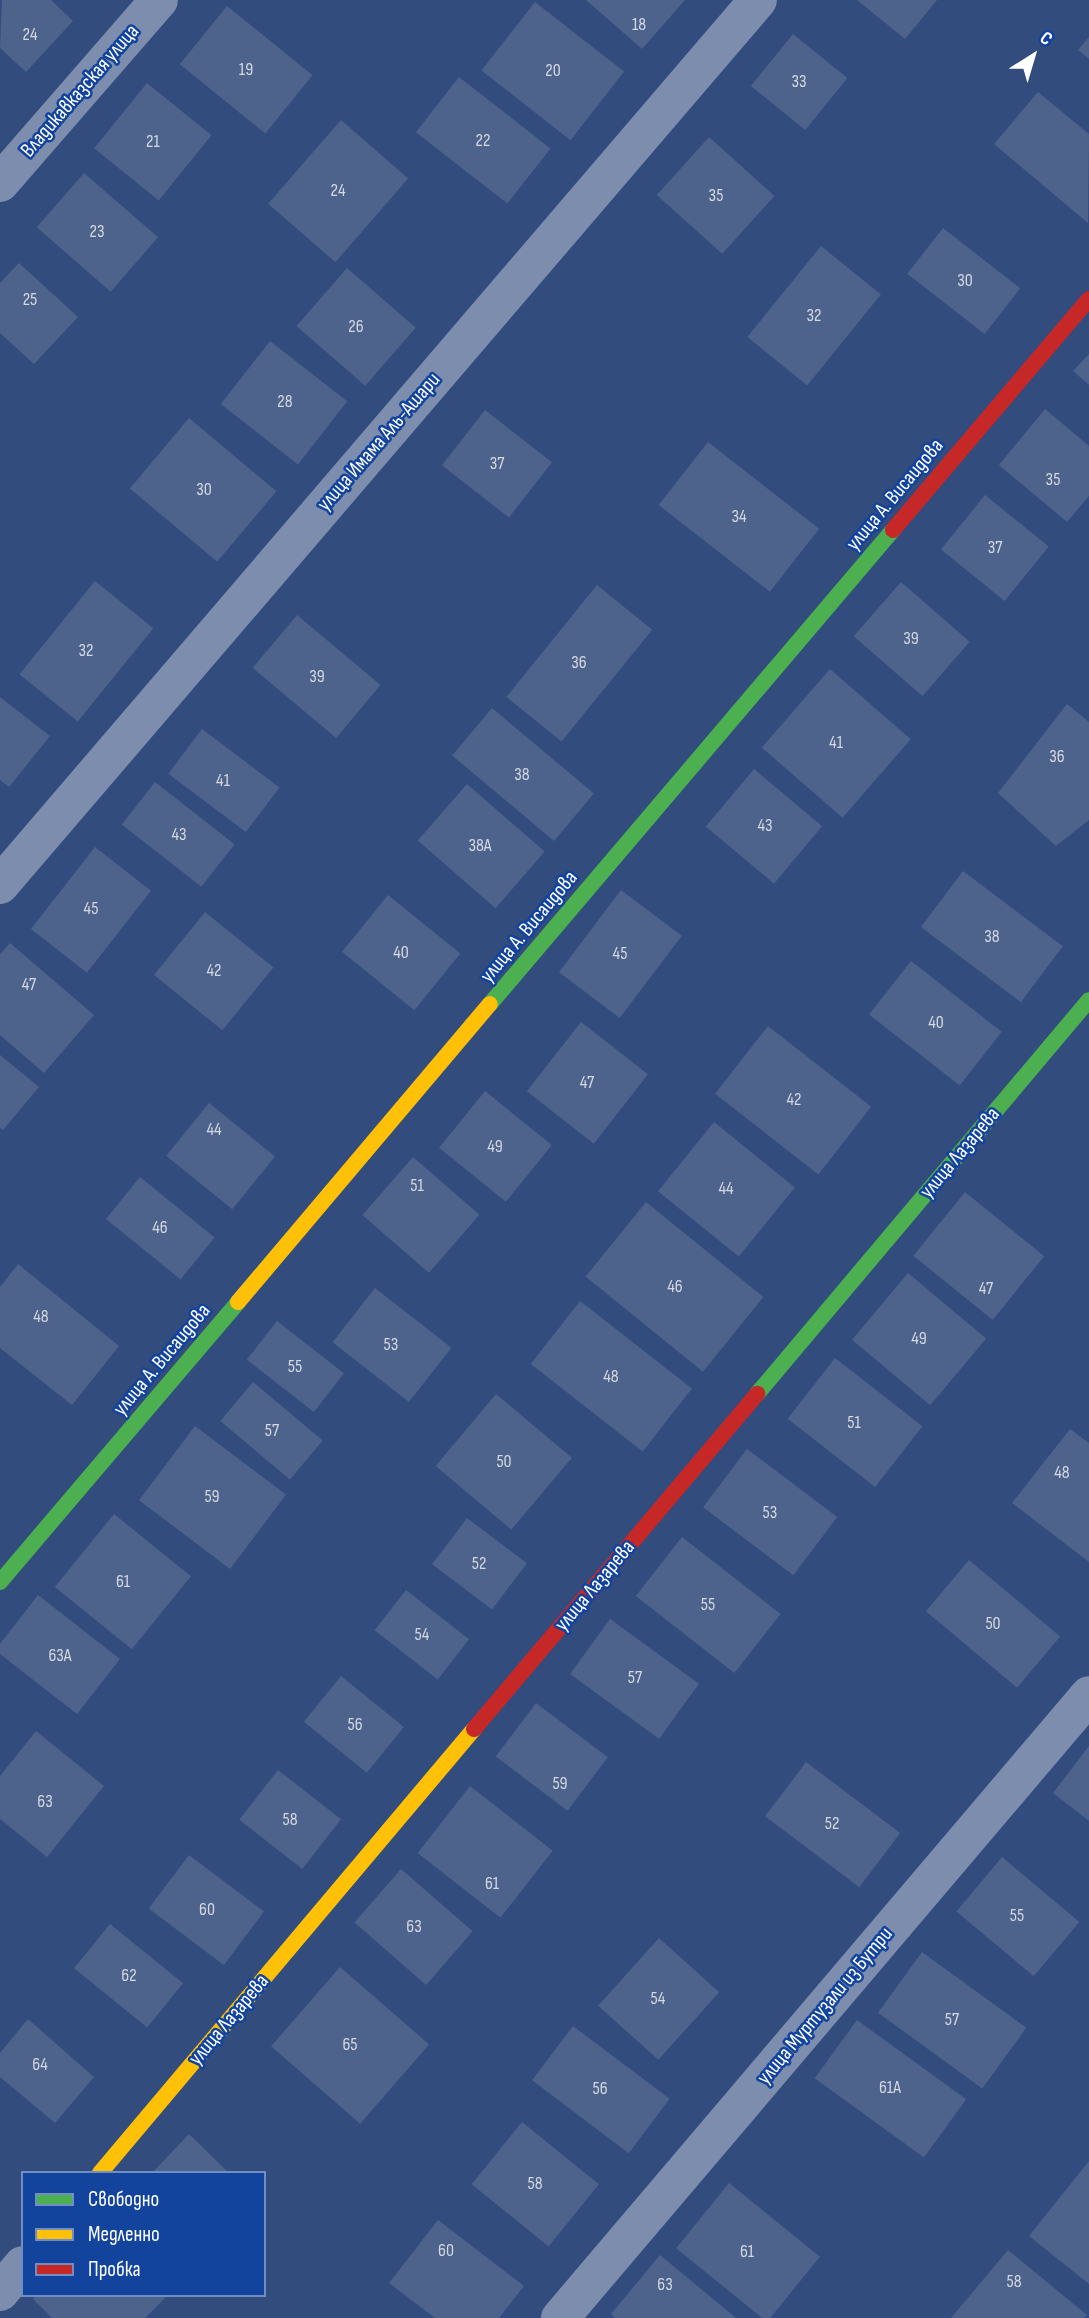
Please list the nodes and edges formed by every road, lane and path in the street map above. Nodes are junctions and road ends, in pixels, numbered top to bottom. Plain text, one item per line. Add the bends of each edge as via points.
1 (159, 0) edge
2 (758, 0) edge
3 (0, 183) edge
4 (1089, 299) edge
5 (0, 885) edge
6 (1089, 1000) edge
7 (0, 1582) edge
8 (1089, 1695) edge
9 (102, 2171) edge
10 (21, 2267) edge
11 (0, 2292) edge
12 (561, 2318) edge

1 - 3 street, Владикавказская улица
2 - 5 street, улица Имама Аль-Ашари
4 - 7 street, улица А. Висаидова
6 - 9 street, улица Лазарева
8 - 12 street, улица Муртузали из Бутри
10 - 11 street

